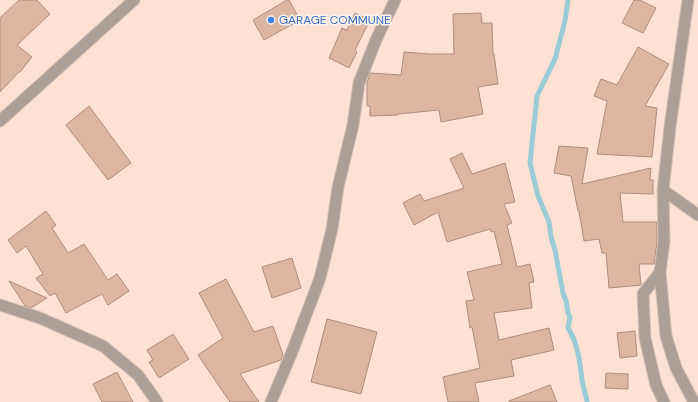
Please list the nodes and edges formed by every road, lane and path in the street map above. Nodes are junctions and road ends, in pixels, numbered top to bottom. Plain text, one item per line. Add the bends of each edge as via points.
1 (134, 0) edge
2 (396, 0) edge
3 (688, 0) edge
4 (698, 3) edge
5 (686, 12) junction
6 (0, 121) edge
7 (664, 190) junction
8 (698, 215) edge
9 (660, 272) junction
10 (0, 305) edge
11 (157, 402) edge
12 (271, 402) edge
13 (664, 402) edge
14 (694, 402) edge

1 - 6 street
2 - 12 street via 359,83 353,125 320,278
3 - 5 street
4 - 5 street
5 - 7 street
7 - 8 street
7 - 9 street via 664,242
9 - 13 street via 643,294 645,338 656,386
9 - 14 street via 666,336 676,368
10 - 11 street via 40,318 103,346 138,374

